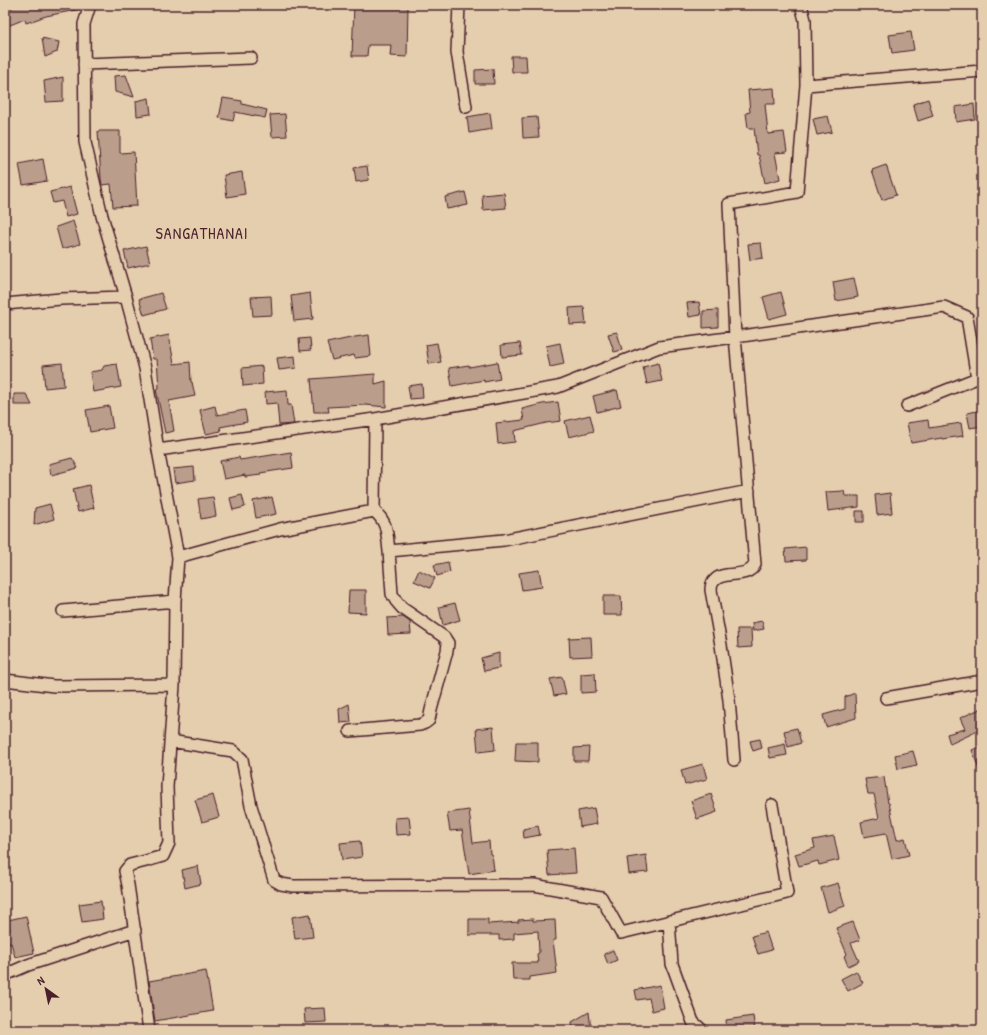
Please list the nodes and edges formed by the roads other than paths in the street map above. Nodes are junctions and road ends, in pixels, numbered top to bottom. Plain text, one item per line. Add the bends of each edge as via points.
1 (90, 5) edge
2 (459, 5) edge
3 (801, 5) edge
4 (250, 58) dead end
5 (84, 64) junction
6 (982, 71) edge
7 (806, 85) junction
8 (466, 106) dead end
9 (126, 297) junction
10 (5, 304) edge
11 (735, 337) junction
12 (980, 377) edge
13 (907, 406) dead end
14 (375, 419) junction
15 (158, 450) junction
16 (749, 491) junction
17 (374, 511) junction
18 (389, 551) junction
19 (178, 557) junction
20 (175, 601) junction
21 (63, 610) dead end
22 (5, 680) edge
23 (982, 681) edge
24 (174, 685) junction
25 (886, 698) dead end
26 (350, 730) dead end
27 (170, 741) junction
28 (734, 760) dead end
29 (772, 805) dead end
30 (669, 922) junction
31 (135, 930) junction
32 (5, 976) edge
33 (149, 1030) edge
34 (702, 1030) edge

1 - 5 street via 84,24
2 - 8 street via 457,52
3 - 7 street via 805,20
4 - 5 street
5 - 9 street via 85,142 102,216
6 - 7 street
7 - 11 street via 797,192 729,204
9 - 10 street
9 - 15 street via 145,368
11 - 12 street via 944,307 967,316
11 - 14 street via 658,347 558,387
11 - 16 street
12 - 13 street
14 - 15 street
14 - 17 street
15 - 19 street
16 - 18 street via 504,540
16 - 28 street via 755,564 748,572 718,577 710,590 730,700
17 - 18 street via 381,516 386,526
17 - 19 street via 280,529
18 - 26 street via 392,594 396,601 444,637 448,643 447,651 430,720 420,725
19 - 20 street
20 - 21 street
20 - 24 street
22 - 24 street via 54,686
23 - 25 street
24 - 27 street
27 - 30 street via 234,751 242,759 251,806 274,880 282,884 534,885 601,897 621,933
27 - 31 street via 167,787 169,843 163,856 130,865 125,871
29 - 30 street via 787,893
30 - 34 street via 672,964 693,1022
31 - 32 street via 28,965
31 - 33 street

